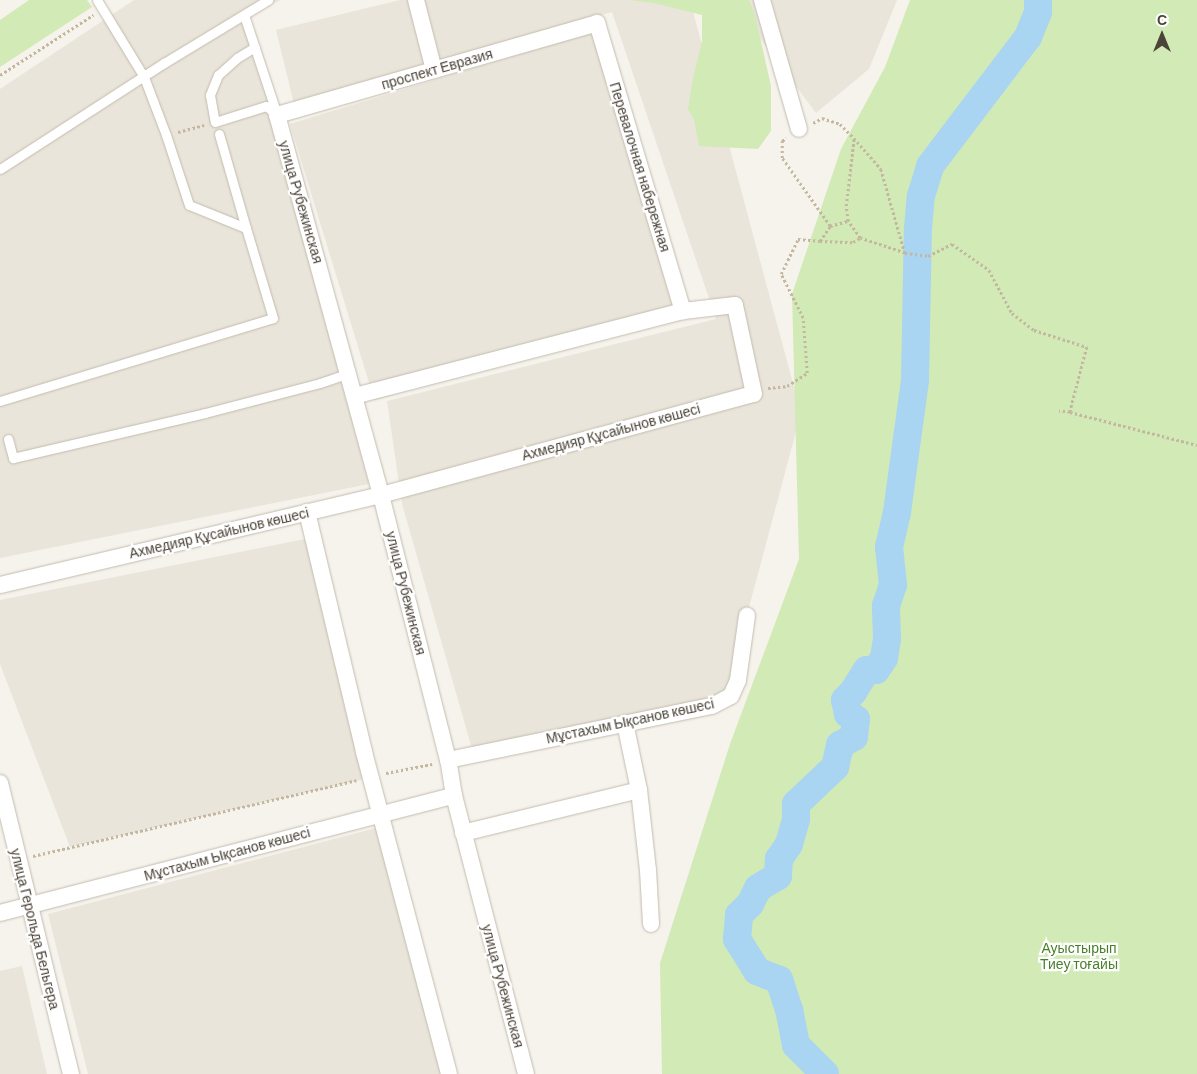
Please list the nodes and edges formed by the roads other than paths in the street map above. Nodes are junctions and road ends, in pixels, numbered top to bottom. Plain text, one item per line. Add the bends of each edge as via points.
1 (97, 0) edge
2 (268, 0) edge
3 (416, 0) edge
4 (762, 0) edge
5 (244, 15) junction
6 (597, 23) joint
7 (255, 47) junction
8 (434, 70) junction
9 (144, 77) junction
10 (277, 115) junction
11 (799, 129) road end
12 (219, 134) dead end
13 (0, 169) edge
14 (246, 228) junction
15 (683, 311) junction
16 (348, 373) junction
17 (355, 396) junction
18 (0, 401) edge
19 (8, 439) dead end
20 (381, 495) junction
21 (307, 512) junction
22 (0, 585) edge
23 (747, 616) dead end
24 (625, 722) junction
25 (448, 760) junction
26 (0, 783) edge
27 (640, 790) junction
28 (454, 796) junction
29 (381, 813) junction
30 (463, 833) junction
31 (30, 906) junction
32 (0, 913) edge
33 (651, 924) dead end
34 (70, 1074) edge
35 (449, 1074) edge
36 (526, 1074) edge

1 - 9 lane
2 - 5 lane
3 - 8 street
4 - 11 street
5 - 7 lane
5 - 9 lane
6 - 8 street, проспект Евразия
6 - 15 street, Перевалочная набережная
7 - 10 lane
7 - 10 lane via 218,75 210,95 215,122 266,106
8 - 10 street, проспект Евразия
9 - 13 lane
9 - 14 lane via 189,205
10 - 16 street, улица Рубежинская
12 - 14 lane
14 - 18 lane via 273,318
15 - 17 street
15 - 20 street, Ахмедияр Құсайынов көшесі via 736,306 754,394
16 - 17 street, улица Рубежинская
16 - 19 lane via 205,413 13,458
17 - 20 street, улица Рубежинская
20 - 21 street, Ахмедияр Құсайынов көшесі
20 - 25 street, улица Рубежинская
21 - 22 street, Ахмедияр Құсайынов көшесі
21 - 29 street
23 - 24 street, Мұстахым Ықсанов көшесі via 738,680 731,696 712,706
24 - 25 street, Мұстахым Ықсанов көшесі
24 - 27 street
25 - 28 street, улица Рубежинская
26 - 31 street, улица Герольда Бельгера
27 - 30 street
27 - 33 street
28 - 29 street, Мұстахым Ықсанов көшесі
28 - 30 street, улица Рубежинская
29 - 31 street, Мұстахым Ықсанов көшесі
29 - 35 street
30 - 36 street, улица Рубежинская
31 - 32 street, Мұстахым Ықсанов көшесі
31 - 34 street, улица Герольда Бельгера

